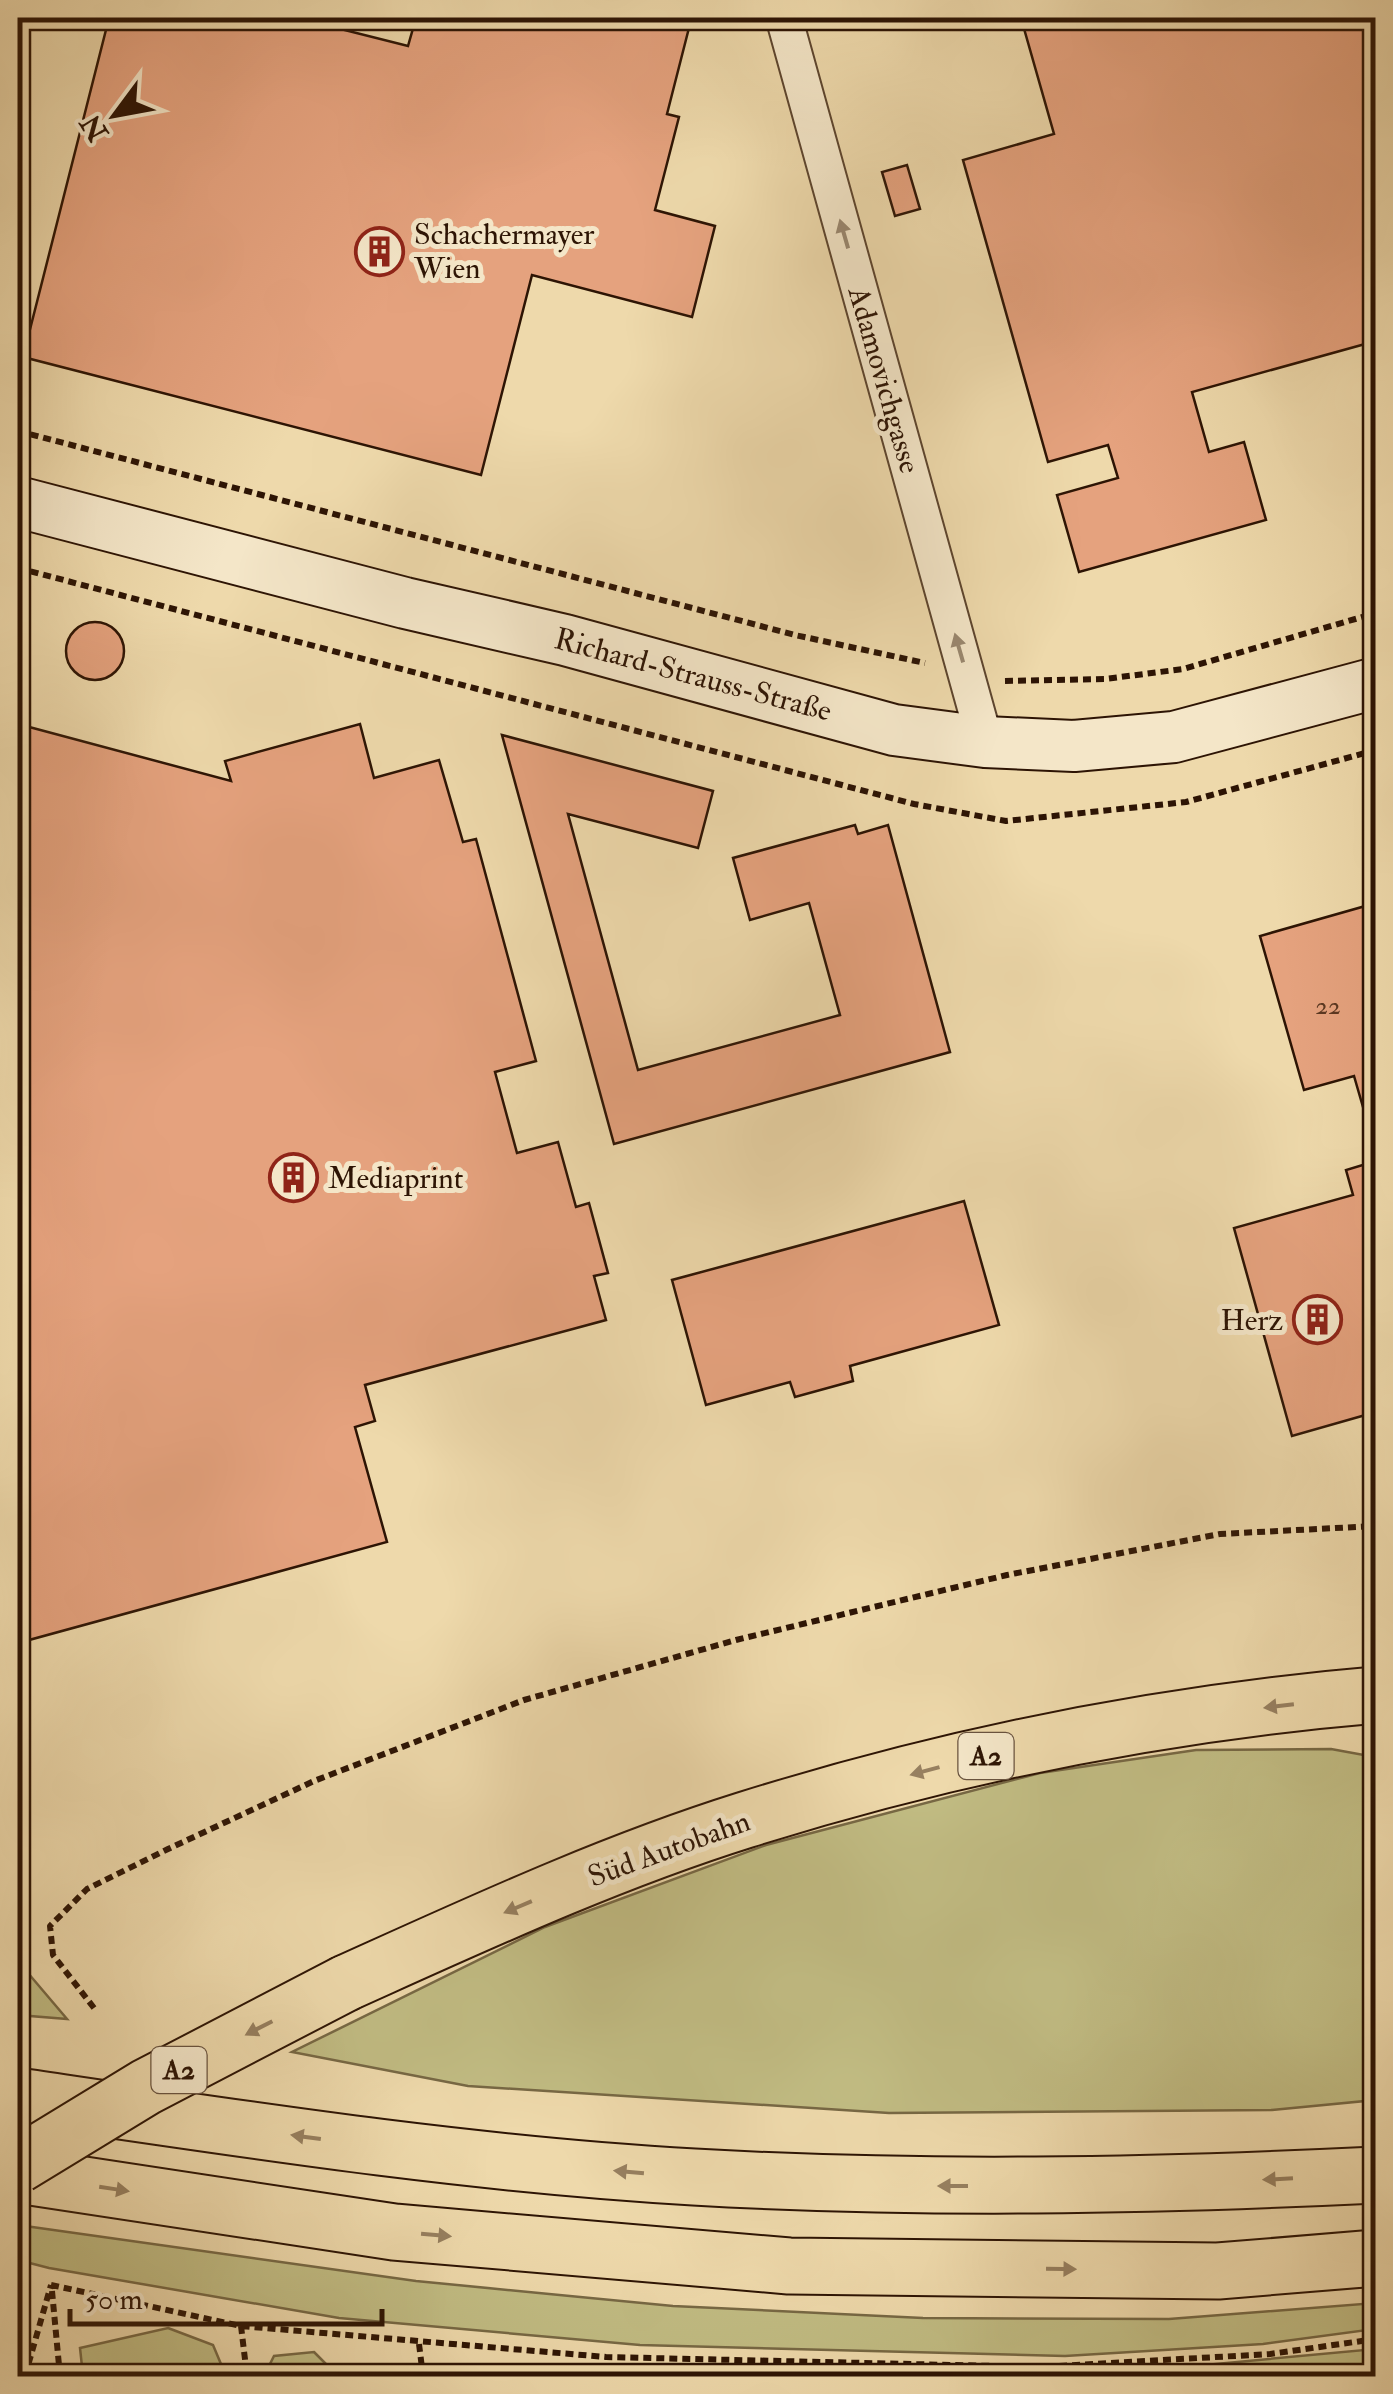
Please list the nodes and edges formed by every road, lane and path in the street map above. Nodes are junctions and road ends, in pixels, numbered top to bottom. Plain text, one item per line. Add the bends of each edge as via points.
1 (784, 18) edge
2 (18, 432) edge
3 (18, 502) edge
4 (1376, 613) edge
5 (966, 672) junction
6 (1376, 683) edge
7 (985, 742) junction
8 (1376, 1526) edge
9 (1376, 1694) edge
10 (94, 2008) dead end
11 (18, 2096) edge
12 (18, 2165) edge
13 (1376, 2174) edge
14 (18, 2175) edge
15 (1376, 2258) edge
16 (52, 2285) junction
17 (241, 2326) junction
18 (1376, 2340) edge
19 (419, 2344) junction
20 (25, 2376) edge
21 (60, 2376) edge
22 (247, 2376) edge
23 (424, 2376) edge

5 -> 1 street, Adamovichgasse
2 - 5 path via 795,634
3 - 7 main road, Richard-Strauss-Straße via 894,730
4 - 5 path via 1183,669 1014,681
5 - 7 street, Adamovichgasse
6 - 7 main road, Richard-Strauss-Straße via 1174,738 1074,746
8 - 10 path via 1220,1534 1007,1575 736,1640 476,1718 314,1781 87,1889 50,1926 53,1955
9 -> 12 highway, Süd Autobahn / A2, bridge via 1138,1726 970,1759 745,1820 590,1877 346,1984 146,2087
13 -> 11 highway via 1162,2185 936,2186 691,2177 455,2156
14 -> 15 highway via 394,2232 789,2266 1218,2271
16 - 17 path
16 - 20 path
16 - 21 path
17 - 19 path
17 - 22 path
18 - 19 path via 1270,2354 1040,2366 606,2357
19 - 23 path

